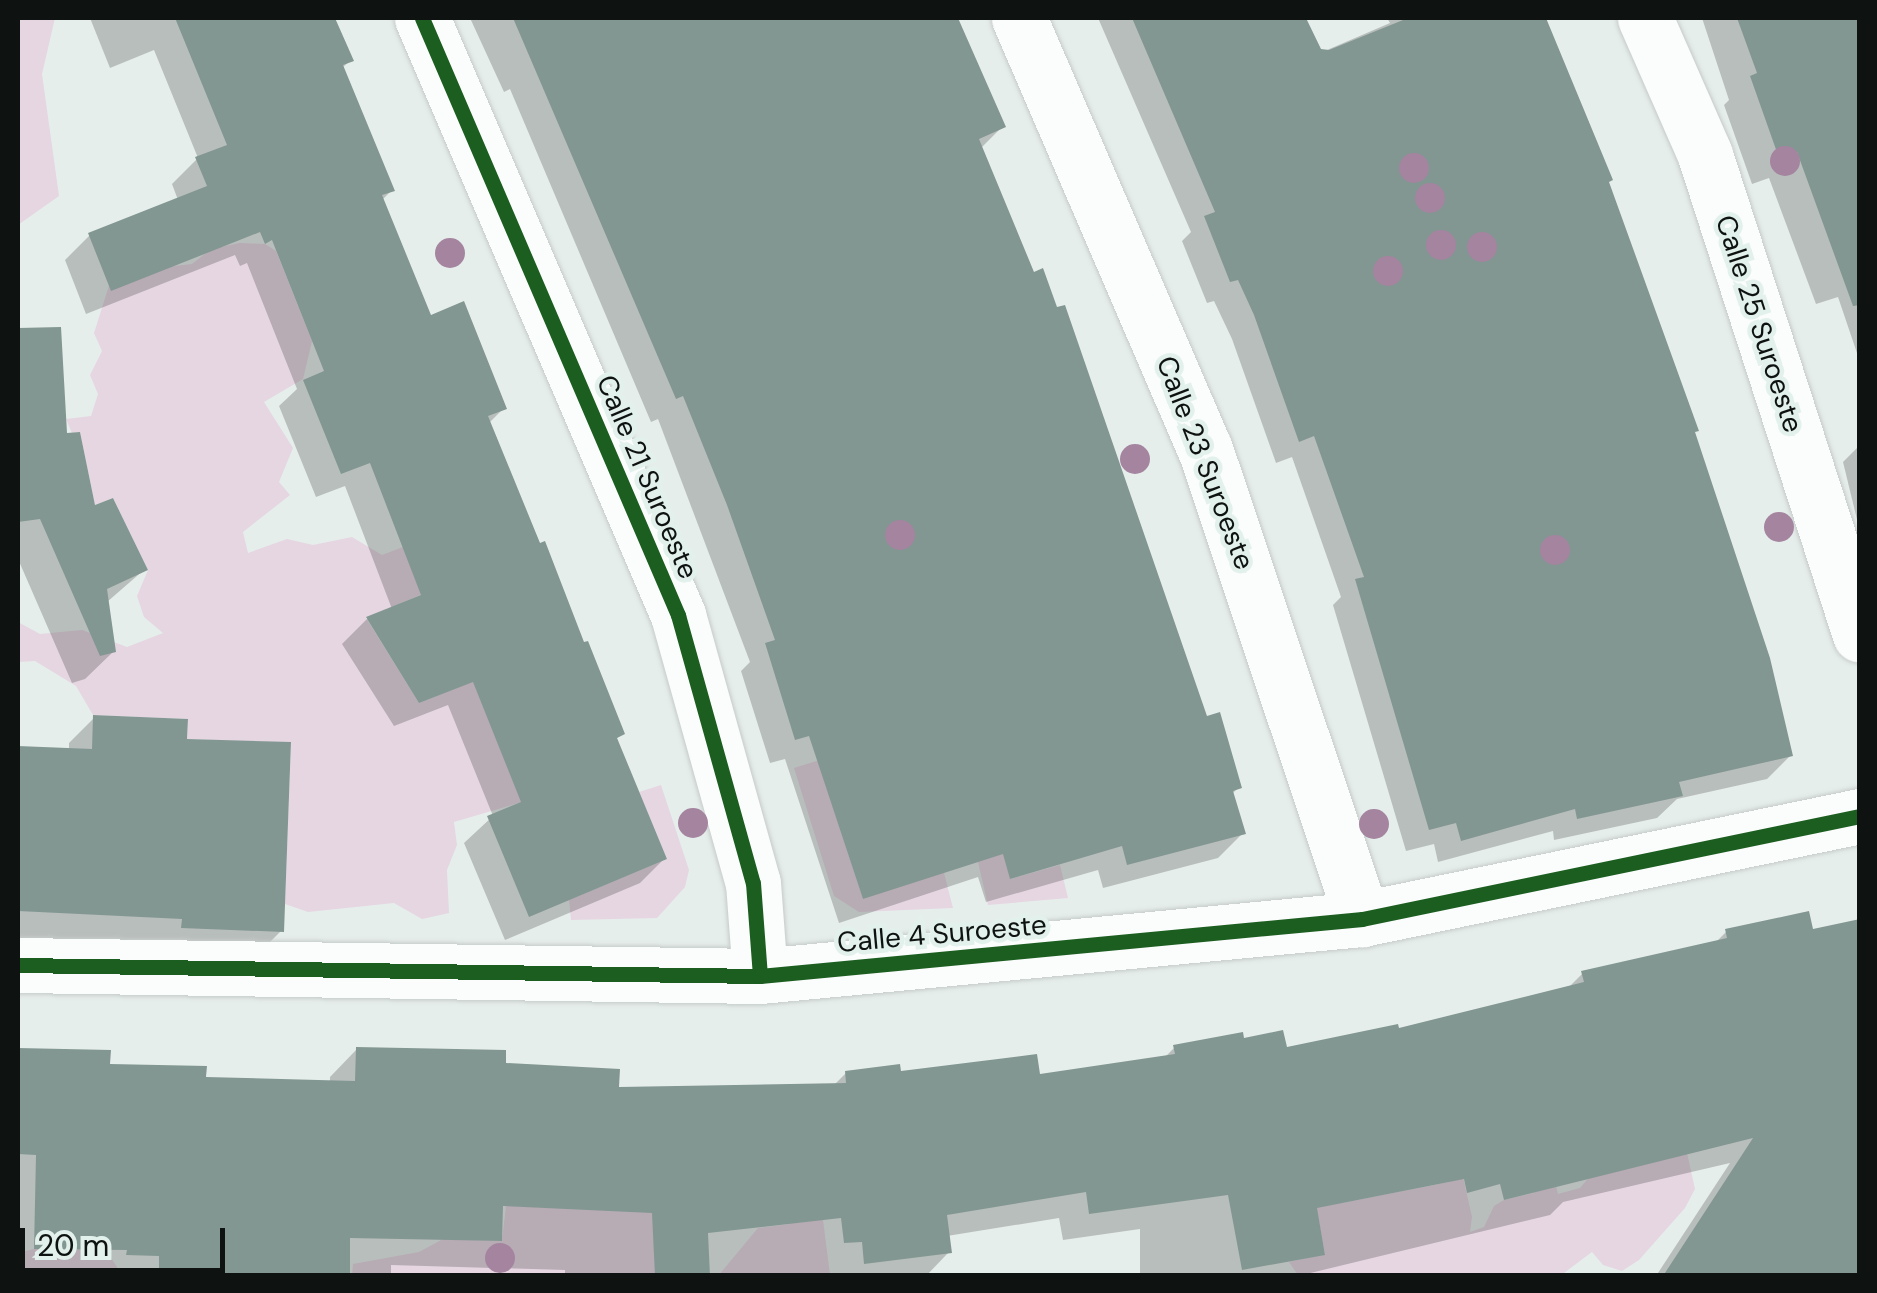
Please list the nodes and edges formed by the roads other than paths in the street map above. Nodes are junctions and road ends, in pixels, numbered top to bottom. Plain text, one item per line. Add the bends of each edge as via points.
1 (422, 18) edge
2 (1020, 18) edge
3 (1645, 18) edge
4 (1860, 636) edge
5 (1860, 816) edge
6 (1362, 919) junction
7 (18, 965) edge
8 (760, 976) junction

1 - 8 street, Calle 21 Suroeste via 678,615 753,883
2 - 6 street, Calle 23 Suroeste via 1206,449
3 - 4 street, Calle 25 Suroeste via 1704,155
5 - 6 street, Calle 4 Suroeste
6 - 8 street, Calle 4 Suroeste
7 - 8 street, Calle 4 Suroeste

